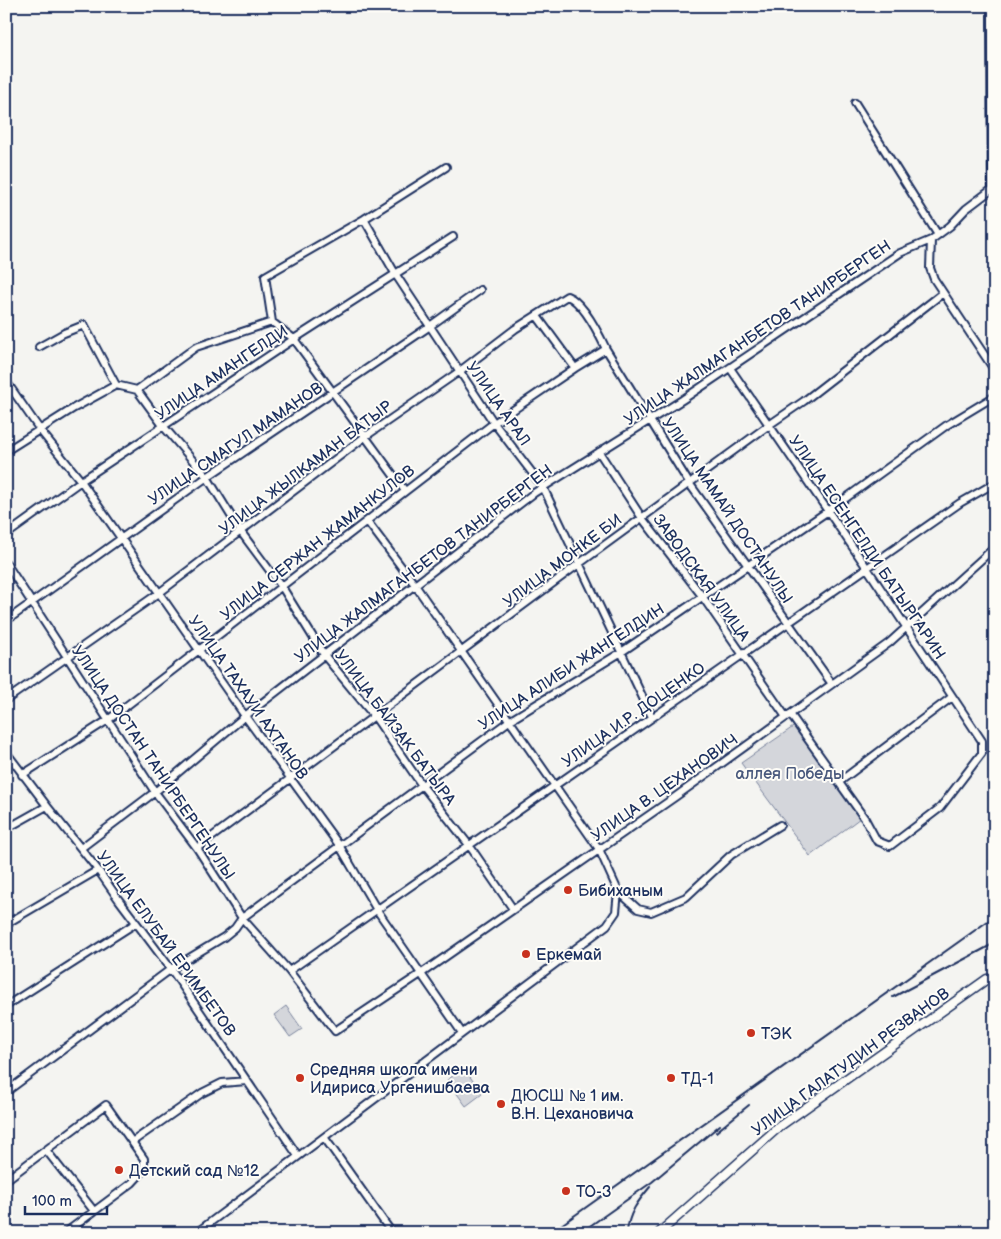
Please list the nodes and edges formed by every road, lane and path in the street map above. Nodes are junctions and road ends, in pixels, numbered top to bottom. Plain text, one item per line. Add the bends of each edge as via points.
1 (991, 6) edge
2 (855, 104) dead end
3 (446, 167) dead end
4 (993, 188) edge
5 (364, 219) junction
6 (938, 234) junction
7 (454, 237) dead end
8 (931, 240) junction
9 (396, 275) junction
10 (480, 290) dead end
11 (943, 293) junction
12 (537, 316) junction
13 (272, 322) junction
14 (430, 326) junction
15 (294, 339) junction
16 (39, 348) dead end
17 (606, 349) junction
18 (575, 368) junction
19 (730, 368) junction
20 (460, 371) junction
21 (995, 371) edge
22 (6, 381) edge
23 (116, 385) junction
24 (137, 390) junction
25 (334, 392) junction
26 (995, 396) edge
27 (651, 420) junction
28 (494, 422) junction
29 (769, 424) junction
30 (164, 427) junction
31 (40, 430) junction
32 (366, 436) junction
33 (6, 451) edge
34 (599, 452) junction
35 (207, 477) junction
36 (81, 481) junction
37 (689, 483) junction
38 (995, 483) edge
39 (543, 487) junction
40 (405, 491) junction
41 (828, 511) junction
42 (642, 518) junction
43 (366, 521) junction
44 (241, 532) junction
45 (6, 535) edge
46 (121, 539) junction
47 (995, 547) edge
48 (6, 563) edge
49 (580, 563) junction
50 (747, 566) junction
51 (867, 568) junction
52 (414, 585) junction
53 (282, 587) junction
54 (159, 593) junction
55 (702, 596) junction
56 (33, 603) junction
57 (6, 621) edge
58 (787, 623) junction
59 (906, 628) junction
60 (199, 651) junction
61 (462, 653) junction
62 (620, 653) junction
63 (324, 655) junction
64 (742, 655) junction
65 (67, 658) junction
66 (832, 684) junction
67 (952, 697) junction
68 (6, 700) edge
69 (788, 715) junction
70 (244, 716) junction
71 (375, 717) junction
72 (652, 717) junction
73 (108, 720) junction
74 (509, 721) junction
75 (982, 741) joint
76 (7, 755) edge
77 (22, 774) junction
78 (290, 780) junction
79 (839, 782) junction
80 (421, 784) junction
81 (554, 785) junction
82 (155, 792) junction
83 (46, 806) junction
84 (780, 825) dead end
85 (6, 829) edge
86 (469, 845) junction
87 (339, 846) junction
88 (81, 848) junction
89 (197, 848) junction
90 (599, 849) junction
91 (98, 870) junction
92 (618, 891) junction
93 (513, 909) junction
94 (377, 910) junction
95 (242, 918) junction
96 (136, 923) junction
97 (6, 924) edge
98 (171, 969) junction
99 (289, 971) junction
100 (422, 973) junction
101 (995, 979) edge
102 (6, 1006) edge
103 (335, 1031) joint
104 (462, 1033) junction
105 (247, 1081) junction
106 (6, 1092) edge
107 (324, 1137) junction
108 (132, 1142) junction
109 (46, 1150) junction
110 (298, 1156) junction
111 (6, 1180) edge
112 (94, 1211) junction
113 (64, 1233) edge
114 (196, 1233) edge
115 (392, 1233) edge
116 (659, 1233) edge

1 - 4 street
2 - 6 street
3 - 5 street
4 - 6 street, УЛИЦА ЖАЛМАГАНБЕТОВ ТАНИРБЕРГЕН
5 - 9 street, УЛИЦА АРАЛ
5 - 13 street via 265,276
6 - 8 street, УЛИЦА ЖАЛМАГАНБЕТОВ ТАНИРБЕРГЕН
7 - 9 street, УЛИЦА АМАНГЕЛДИ
8 - 11 street via 930,268
8 - 19 street, УЛИЦА ЖАЛМАГАНБЕТОВ ТАНИРБЕРГЕН via 900,253
9 - 14 street, УЛИЦА АРАЛ
9 - 15 street, УЛИЦА АМАНГЕЛДИ
10 - 14 street, УЛИЦА СМАГУЛ МАМАНОВ
11 - 21 street
11 - 29 street, УЛИЦА МОНКЕ БИ via 804,402
12 - 17 street, УЛИЦА ЖЫЛКАМАН БАТЫР via 567,296 574,298
12 - 18 street
12 - 20 street, УЛИЦА ЖЫЛКАМАН БАТЫР
13 - 15 street
13 - 24 street via 196,347
14 - 20 street, УЛИЦА АРАЛ
14 - 25 street, УЛИЦА СМАГУЛ МАМАНОВ
15 - 25 street
15 - 30 street, УЛИЦА АМАНГЕЛДИ
16 - 23 street via 64,332 84,325
17 - 18 street, УЛИЦА СЕРЖАН ЖАМАНКУЛОВ
17 - 27 street, УЛИЦА МАМАЙ ДОСТАНУЛЫ
18 - 28 street, УЛИЦА СЕРЖАН ЖАМАНКУЛОВ
19 - 27 street, УЛИЦА ЖАЛМАГАНБЕТОВ ТАНИРБЕРГЕН
19 - 29 street, УЛИЦА ЕСЕНГЕЛДИ БАТЫРГАРИН
20 - 28 street, УЛИЦА АРАЛ
20 - 32 street, УЛИЦА ЖЫЛКАМАН БАТЫР
22 - 31 street, УЛИЦА ТАХАУИ АХТАНОВ
23 - 24 street
23 - 31 street
24 - 30 street, УЛИЦА БАЙЗАК БАТЫРА
25 - 32 street
25 - 35 street, УЛИЦА СМАГУЛ МАМАНОВ
26 - 41 street, УЛИЦА АЛИБИ ЖАНГЕЛДИН via 947,424
27 - 34 street, УЛИЦА ЖАЛМАГАНБЕТОВ ТАНИРБЕРГЕН
27 - 37 street, УЛИЦА МАМАЙ ДОСТАНУЛЫ
28 - 39 street, УЛИЦА АРАЛ
28 - 40 street, УЛИЦА СЕРЖАН ЖАМАНКУЛОВ
29 - 37 street, УЛИЦА МОНКЕ БИ
29 - 41 street, УЛИЦА ЕСЕНГЕЛДИ БАТЫРГАРИН
30 - 35 street, УЛИЦА БАЙЗАК БАТЫРА
30 - 36 street, УЛИЦА АМАНГЕЛДИ
31 - 33 street
31 - 36 street, УЛИЦА ТАХАУИ АХТАНОВ
32 - 40 street
32 - 44 street, УЛИЦА ЖЫЛКАМАН БАТЫР
34 - 39 street, УЛИЦА ЖАЛМАГАНБЕТОВ ТАНИРБЕРГЕН
34 - 42 street, ЗАВОДСКАЯ УЛИЦА
35 - 44 street, УЛИЦА БАЙЗАК БАТЫРА
35 - 46 street, УЛИЦА СМАГУЛ МАМАНОВ
36 - 45 street, УЛИЦА АМАНГЕЛДИ
36 - 46 street, УЛИЦА ТАХАУИ АХТАНОВ
37 - 42 street, УЛИЦА МОНКЕ БИ
37 - 50 street, УЛИЦА МАМАЙ ДОСТАНУЛЫ
38 - 51 street, УЛИЦА И.Р. ДОЦЕНКО via 960,503
39 - 49 street, УЛИЦА АРАЛ
39 - 52 street, УЛИЦА ЖАЛМАГАНБЕТОВ ТАНИРБЕРГЕН
40 - 43 street, УЛИЦА СЕРЖАН ЖАМАНКУЛОВ
41 - 50 street, УЛИЦА АЛИБИ ЖАНГЕЛДИН
41 - 51 street, УЛИЦА ЕСЕНГЕЛДИ БАТЫРГАРИН
42 - 49 street, УЛИЦА МОНКЕ БИ
42 - 55 street, ЗАВОДСКАЯ УЛИЦА
43 - 52 street
43 - 53 street, УЛИЦА СЕРЖАН ЖАМАНКУЛОВ
44 - 53 street, УЛИЦА БАЙЗАК БАТЫРА
44 - 54 street, УЛИЦА ЖЫЛКАМАН БАТЫР
46 - 54 street, УЛИЦА ТАХАУИ АХТАНОВ
46 - 56 street, УЛИЦА СМАГУЛ МАМАНОВ
47 - 59 street, УЛИЦА В. ЦЕХАНОВИЧ
48 - 56 street, УЛИЦА ДОСТАН ТАНИРБЕРГЕНУЛЫ
49 - 61 street, УЛИЦА МОНКЕ БИ
49 - 62 street, УЛИЦА АРАЛ
50 - 55 street, УЛИЦА АЛИБИ ЖАНГЕЛДИН
50 - 58 street, УЛИЦА МАМАЙ ДОСТАНУЛЫ
51 - 58 street, УЛИЦА И.Р. ДОЦЕНКО
51 - 59 street, УЛИЦА ЕСЕНГЕЛДИ БАТЫРГАРИН
52 - 61 street
52 - 63 street, УЛИЦА ЖАЛМАГАНБЕТОВ ТАНИРБЕРГЕН
53 - 60 street, УЛИЦА СЕРЖАН ЖАМАНКУЛОВ
53 - 63 street, УЛИЦА БАЙЗАК БАТЫРА
54 - 60 street, УЛИЦА ТАХАУИ АХТАНОВ
54 - 65 street, УЛИЦА ЖЫЛКАМАН БАТЫР
55 - 62 street, УЛИЦА АЛИБИ ЖАНГЕЛДИН
55 - 64 street, ЗАВОДСКАЯ УЛИЦА
56 - 57 street, УЛИЦА СМАГУЛ МАМАНОВ
56 - 65 street, УЛИЦА ДОСТАН ТАНИРБЕРГЕНУЛЫ
58 - 64 street, УЛИЦА И.Р. ДОЦЕНКО
58 - 66 street, УЛИЦА МАМАЙ ДОСТАНУЛЫ
59 - 66 street, УЛИЦА В. ЦЕХАНОВИЧ
59 - 67 street, УЛИЦА ЕСЕНГЕЛДИ БАТЫРГАРИН
60 - 70 street, УЛИЦА ТАХАУИ АХТАНОВ
60 - 73 street, УЛИЦА СЕРЖАН ЖАМАНКУЛОВ
61 - 71 street, УЛИЦА МОНКЕ БИ
61 - 74 street
62 - 72 street, УЛИЦА АРАЛ
62 - 74 street, УЛИЦА АЛИБИ ЖАНГЕЛДИН
63 - 70 street, УЛИЦА ЖАЛМАГАНБЕТОВ ТАНИРБЕРГЕН
63 - 71 street, УЛИЦА БАЙЗАК БАТЫРА
64 - 69 street, ЗАВОДСКАЯ УЛИЦА
64 - 72 street, УЛИЦА И.Р. ДОЦЕНКО
65 - 68 street, УЛИЦА ЖЫЛКАМАН БАТЫР
65 - 73 street, УЛИЦА ДОСТАН ТАНИРБЕРГЕНУЛЫ
66 - 69 street, УЛИЦА В. ЦЕХАНОВИЧ
67 - 75 street, УЛИЦА ЕСЕНГЕЛДИ БАТЫРГАРИН
67 - 79 street
69 - 79 street, ЗАВОДСКАЯ УЛИЦА
69 - 90 street, УЛИЦА В. ЦЕХАНОВИЧ
70 - 78 street, УЛИЦА ТАХАУИ АХТАНОВ
70 - 82 street, УЛИЦА ЖАЛМАГАНБЕТОВ ТАНИРБЕРГЕН
71 - 78 street, УЛИЦА МОНКЕ БИ
71 - 80 street, УЛИЦА БАЙЗАК БАТЫРА
72 - 81 street, УЛИЦА И.Р. ДОЦЕНКО
73 - 77 street, УЛИЦА СЕРЖАН ЖАМАНКУЛОВ
73 - 82 street, УЛИЦА ДОСТАН ТАНИРБЕРГЕНУЛЫ
74 - 80 street, УЛИЦА АЛИБИ ЖАНГЕЛДИН
74 - 81 street
75 - 79 street, ЗАВОДСКАЯ УЛИЦА via 982,753 940,808 890,846 877,841
76 - 77 street, УЛИЦА ЕЛУБАЙ ЕРИМБЕТОВ
77 - 83 street, УЛИЦА ЕЛУБАЙ ЕРИМБЕТОВ
78 - 87 street, УЛИЦА ТАХАУИ АХТАНОВ
78 - 89 street, УЛИЦА МОНКЕ БИ
80 - 86 street, УЛИЦА БАЙЗАК БАТЫРА
80 - 87 street, УЛИЦА АЛИБИ ЖАНГЕЛДИН
81 - 86 street, УЛИЦА И.Р. ДОЦЕНКО
81 - 90 street
82 - 88 street, УЛИЦА ЖАЛМАГАНБЕТОВ ТАНИРБЕРГЕН
82 - 89 street, УЛИЦА ДОСТАН ТАНИРБЕРГЕНУЛЫ
83 - 85 street
83 - 88 street, УЛИЦА ЕЛУБАЙ ЕРИМБЕТОВ
84 - 92 street via 731,855 686,898 651,912 638,909
86 - 93 street, УЛИЦА БАЙЗАК БАТЫРА
86 - 94 street, УЛИЦА И.Р. ДОЦЕНКО
87 - 94 street, УЛИЦА ТАХАУИ АХТАНОВ
87 - 95 street, УЛИЦА АЛИБИ ЖАНГЕЛДИН
88 - 91 street, УЛИЦА ЕЛУБАЙ ЕРИМБЕТОВ
89 - 95 street, УЛИЦА ДОСТАН ТАНИРБЕРГЕНУЛЫ
90 - 92 street
90 - 93 street, УЛИЦА В. ЦЕХАНОВИЧ
91 - 96 street, УЛИЦА ЕЛУБАЙ ЕРИМБЕТОВ
91 - 97 street
92 - 104 street via 616,912 607,925
93 - 100 street, УЛИЦА В. ЦЕХАНОВИЧ
94 - 99 street, УЛИЦА И.Р. ДОЦЕНКО
94 - 100 street, УЛИЦА ТАХАУИ АХТАНОВ
95 - 98 street, УЛИЦА АЛИБИ ЖАНГЕЛДИН via 224,937
95 - 99 street, УЛИЦА ДОСТАН ТАНИРБЕРГЕНУЛЫ
96 - 98 street, УЛИЦА ЕЛУБАЙ ЕРИМБЕТОВ
96 - 102 street
98 - 105 street, УЛИЦА ЕЛУБАЙ ЕРИМБЕТОВ
98 - 106 street, УЛИЦА АЛИБИ ЖАНГЕЛДИН
99 - 103 street, УЛИЦА ДОСТАН ТАНИРБЕРГЕНУЛЫ
100 - 103 street, УЛИЦА В. ЦЕХАНОВИЧ
100 - 104 street, УЛИЦА ТАХАУИ АХТАНОВ
101 - 116 street, УЛИЦА ГАЛАТУДИН РЕЗВАНОВ via 987,979 780,1126
104 - 107 street
105 - 108 street via 222,1083 202,1093
105 - 110 street, УЛИЦА ЕЛУБАЙ ЕРИМБЕТОВ
107 - 110 street
107 - 115 street
108 - 109 street via 106,1105
108 - 112 street via 144,1159 144,1170
109 - 111 street
109 - 112 street
110 - 114 street
112 - 113 street

